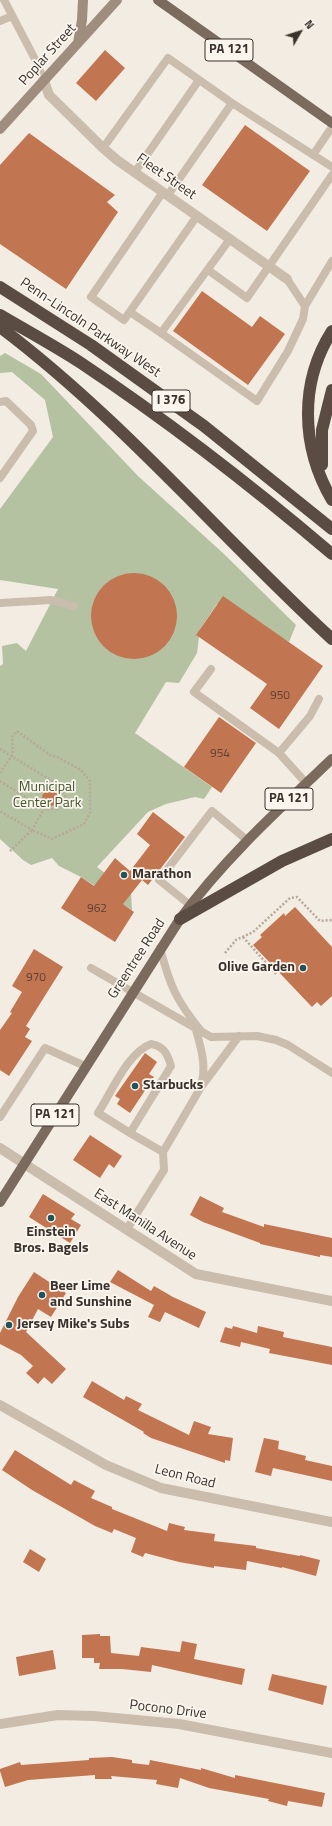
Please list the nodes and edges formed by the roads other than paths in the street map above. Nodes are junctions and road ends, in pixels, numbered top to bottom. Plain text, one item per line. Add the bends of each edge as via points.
1 (4, 0) edge
2 (82, 0) edge
3 (117, 0) edge
4 (158, 0) edge
5 (12, 16) junction
6 (0, 21) edge
7 (78, 43) junction
8 (199, 80) junction
9 (44, 81) junction
10 (232, 103) junction
11 (332, 123) edge
12 (332, 127) edge
13 (0, 129) edge
14 (103, 148) junction
15 (313, 155) junction
16 (332, 167) edge
17 (135, 172) junction
18 (332, 175) edge
19 (165, 194) junction
20 (197, 216) junction
21 (230, 239) junction
22 (332, 261) edge
23 (268, 266) junction
24 (208, 270) junction
25 (287, 279) joint
26 (0, 287) edge
27 (306, 306) junction
28 (130, 312) junction
29 (0, 315) edge
30 (0, 326) edge
31 (332, 331) edge
32 (161, 333) junction
33 (332, 390) edge
34 (0, 402) edge
35 (0, 478) edge
36 (331, 497) edge
37 (332, 529) edge
38 (332, 554) edge
39 (0, 603) edge
40 (74, 606) dead end
41 (317, 625) junction
42 (332, 639) edge
43 (332, 646) edge
44 (211, 668) dead end
45 (319, 698) dead end
46 (279, 753) junction
47 (332, 758) edge
48 (306, 783) junction
49 (332, 839) edge
50 (247, 840) junction
51 (190, 905) junction
52 (180, 919) junction
53 (160, 948) junction
54 (91, 968) dead end
55 (132, 992) junction
56 (196, 1030) junction
57 (204, 1034) junction
58 (239, 1036) junction
59 (85, 1066) junction
60 (332, 1073) edge
61 (201, 1087) junction
62 (0, 1117) edge
63 (130, 1133) junction
64 (0, 1148) edge
65 (163, 1152) junction
66 (24, 1163) junction
67 (0, 1202) edge
68 (126, 1230) junction
69 (332, 1301) edge
70 (0, 1405) edge
71 (332, 1522) edge
72 (0, 1724) edge
73 (332, 1753) edge

1 - 5 lane
2 - 7 main road
3 - 7 main road, Poplar Street
4 - 11 main road, PA 121
5 - 6 lane
5 - 9 lane
7 - 9 main road, Poplar Street
8 - 10 lane
8 - 14 lane via 168,58
8 - 17 lane
9 - 13 main road, Poplar Street
9 - 14 street, Fleet Street via 49,95
10 - 15 lane
10 - 19 lane
12 - 15 lane
14 - 17 street, Fleet Street
15 - 16 lane
17 - 19 street, Fleet Street
18 - 23 lane
19 - 20 street, Fleet Street
19 - 28 lane via 91,297 124,320
20 - 21 street, Fleet Street
20 - 28 lane
21 - 23 street, Fleet Street
21 - 24 lane
22 - 27 lane
23 - 24 lane via 247,298
23 - 25 street, Fleet Street
24 - 32 lane
25 - 27 lane
26 - 37 highway, Penn-Lincoln Parkway West / I 376 via 91,346 198,421
27 - 32 lane via 288,352 257,401
28 - 32 lane
29 - 38 highway, I 376 via 80,362 142,406 247,484
30 - 41 highway via 32,350 117,426
31 - 36 highway via 317,359 307,406 310,442
33 - 36 highway via 322,430 321,451 322,468
34 - 35 lane via 6,401 31,425 33,431
39 - 40 lane via 51,600
41 - 42 highway
41 - 43 highway
44 - 46 lane via 194,692
45 - 46 lane via 310,716
46 - 48 lane
47 - 48 main road, Greentree Road / PA 121
48 - 50 main road, Greentree Road / PA 121
49 - 52 highway via 282,861
50 - 51 main road, Greentree Road / PA 121
50 - 51 lane via 212,811 159,880
51 - 52 main road, Greentree Road / PA 121
52 - 53 main road, Greentree Road / PA 121
53 - 55 main road, Greentree Road / PA 121
53 - 57 lane via 167,976 176,997
54 - 55 lane
55 - 56 lane
55 - 59 main road, Greentree Road / PA 121
56 - 57 lane
56 - 61 lane via 205,1070
57 - 58 lane via 219,1038
58 - 60 lane via 262,1036 276,1040
58 - 61 lane
59 - 62 lane via 45,1048
59 - 66 main road, Greentree Road / PA 121
61 - 65 lane
63 - 63 lane via 171,1066 165,1051 156,1045 146,1046 135,1055 98,1113
63 - 65 lane
64 - 66 street, East Manilla Avenue
65 - 68 lane via 164,1170
66 - 67 main road, Greentree Road / PA 121
66 - 68 street, East Manilla Avenue
68 - 69 street, East Manilla Avenue via 196,1274
70 - 71 street, Leon Road via 106,1466 161,1488
72 - 73 street, Pocono Drive via 58,1715 94,1716 179,1724

